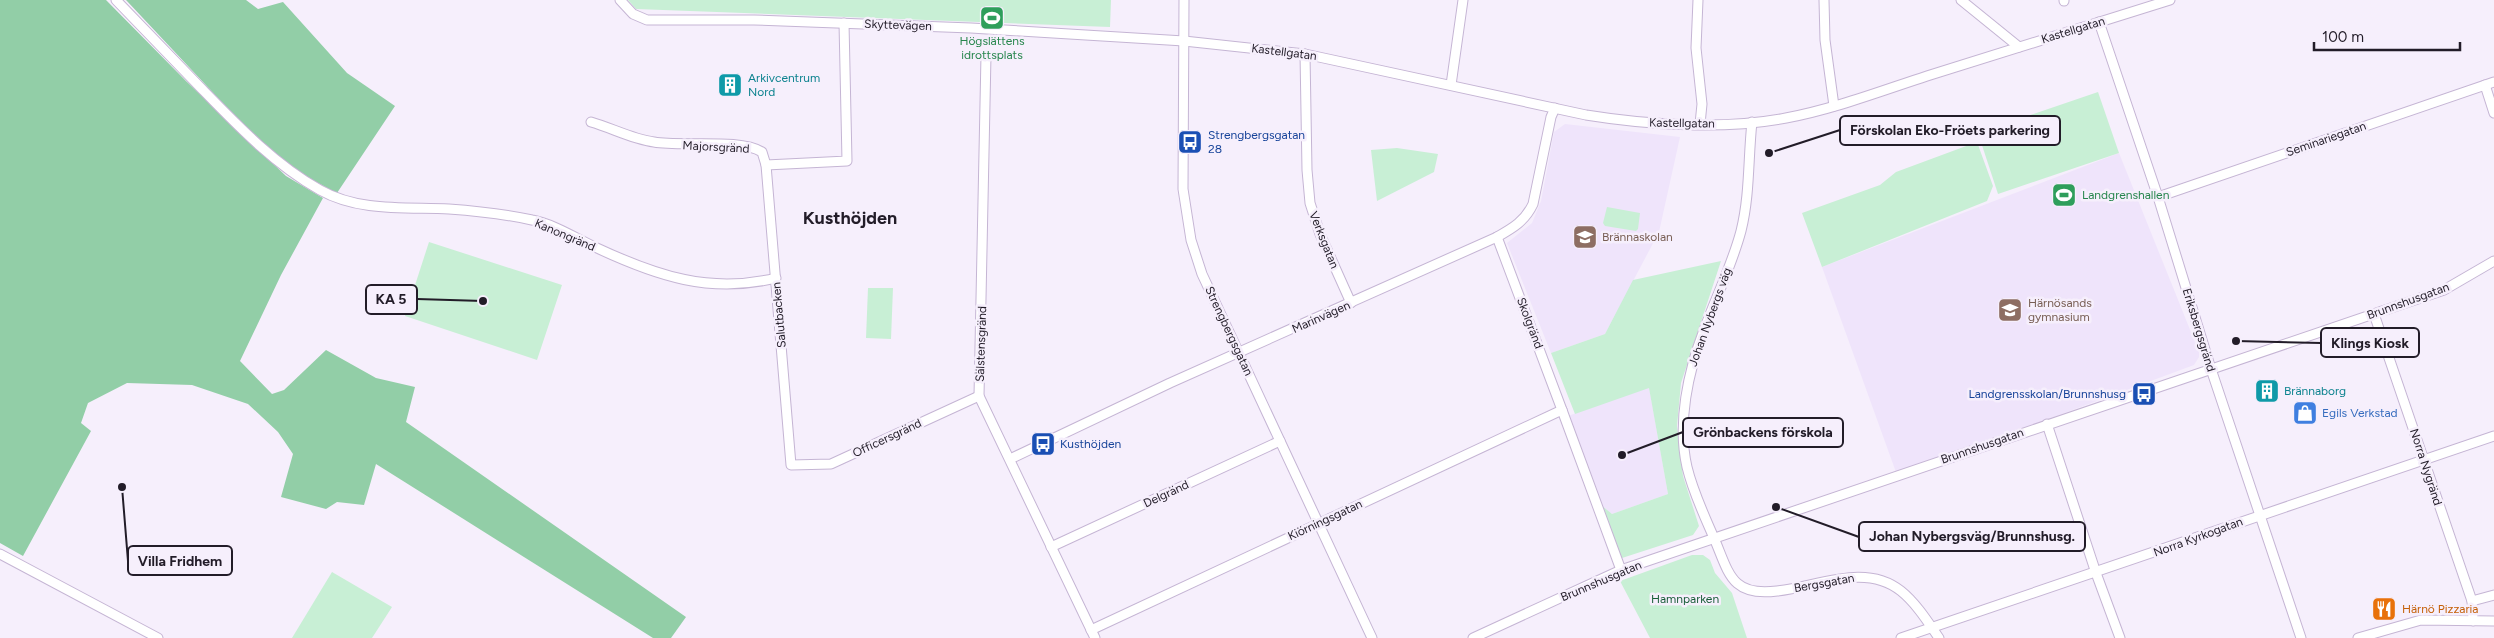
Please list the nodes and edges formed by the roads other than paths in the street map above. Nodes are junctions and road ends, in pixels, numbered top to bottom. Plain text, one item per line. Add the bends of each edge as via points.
1 (116, 0) edge
2 (620, 0) edge
3 (1184, 0) edge
4 (1463, 0) edge
5 (1698, 0) edge
6 (1824, 0) edge
7 (1961, 0) edge
8 (2170, 0) edge
9 (2099, 22) junction
10 (844, 23) junction
11 (1184, 41) junction
12 (2019, 47) junction
13 (1305, 54) junction
14 (986, 55) dead end
15 (2490, 83) edge
16 (1451, 85) junction
17 (1834, 106) junction
18 (1555, 108) junction
19 (2494, 113) edge
20 (591, 122) dead end
21 (1752, 122) junction
22 (1700, 124) junction
23 (766, 165) junction
24 (2158, 197) junction
25 (1497, 237) junction
26 (2494, 261) edge
27 (776, 278) junction
28 (1351, 303) junction
29 (2374, 314) junction
30 (1239, 353) junction
31 (2211, 369) junction
32 (980, 396) junction
33 (1561, 410) junction
34 (2047, 424) junction
35 (2494, 436) edge
36 (1280, 441) junction
37 (1010, 459) junction
38 (2424, 461) junction
39 (791, 465) joint
40 (2259, 515) junction
41 (1318, 524) junction
42 (1714, 538) junction
43 (1051, 547) junction
44 (0, 554) edge
45 (1620, 570) junction
46 (2096, 573) junction
47 (2494, 595) edge
48 (2472, 601) junction
49 (2473, 621) junction
50 (2494, 621) edge
51 (1932, 628) junction
52 (1093, 634) edge
53 (158, 638) edge
54 (1372, 638) edge
55 (1473, 638) edge
56 (1901, 638) edge
57 (1939, 638) edge
58 (2120, 638) edge
59 (2301, 638) edge
60 (2358, 638) edge

1 - 27 street, Kanongränd via 266,152 320,190 349,202 476,211 534,220 674,279 736,284
2 - 10 street, Skyttevägen via 633,14 647,20
3 - 11 street, Strengbergsgatan
4 - 16 street
5 - 22 street via 1696,48 1702,104
6 - 17 street via 1825,40
7 - 12 street
8 - 9 street, Kastellgatan
9 - 12 street, Kastellgatan
9 - 24 street, Eriksbergsgränd
10 - 11 street, Skyttevägen via 1054,31
10 - 23 street via 847,161
11 - 13 street, Kastellgatan
11 - 30 street, Strengbergsgatan via 1186,213 1202,274
12 - 17 street, Kastellgatan
13 - 16 street, Kastellgatan
13 - 28 street, Verksgatan via 1310,203 1320,234
14 - 32 street, Sälstensgränd
15 - 19 street
15 - 24 street, Seminariegatan
16 - 18 street, Kastellgatan
17 - 21 street, Kastellgatan
18 - 22 street, Kastellgatan via 1625,121
18 - 25 street, Marinvägen via 1529,213 1517,226
20 - 23 street, Majorsgränd via 655,142 690,146 750,146 762,152
21 - 22 street, Kastellgatan
21 - 42 street, Johan Nybergs väg via 1746,207 1689,376 1685,407 1687,466
23 - 27 street, Salutbacken
24 - 31 street, Eriksbergsgränd
25 - 28 street, Marinvägen
25 - 33 street, Skolgränd
26 - 29 street, Brunnshusgatan via 2444,290
27 - 39 street, Salutbacken
28 - 30 street, Marinvägen
29 - 31 street, Brunnshusgatan
29 - 38 street, Norra Nygränd
30 - 36 street, Strengbergsgatan
30 - 37 street, Marinvägen
31 - 34 street, Brunnshusgatan
31 - 40 street, Eriksbergsgränd
32 - 37 street, Sälstensgränd
32 - 39 street, Officersgränd via 831,464
33 - 41 street, Kiörningsgatan
33 - 45 street, Skolgränd
34 - 42 street, Brunnshusgatan
34 - 46 street
35 - 38 street, Norra Kyrkogatan
36 - 41 street, Strengbergsgatan
36 - 43 street, Delgränd
37 - 43 street, Sälstensgränd
38 - 40 street, Norra Kyrkogatan
38 - 48 street, Norra Nygränd
40 - 46 street, Norra Kyrkogatan
40 - 59 street, Eriksbergsgränd
41 - 52 street, Kiörningsgatan
41 - 54 street, Strengbergsgatan
42 - 45 street, Brunnshusgatan
42 - 51 street, Bergsgatan via 1723,564 1734,582 1744,589 1777,591 1846,577 1886,581 1902,592
43 - 52 street, Sälstensgränd
44 - 53 street
45 - 55 street, Brunnshusgatan
46 - 51 street, Norra Kyrkogatan
46 - 58 street
47 - 48 street
48 - 49 street, Norra Nygränd
49 - 50 street
49 - 60 street via 2421,620
51 - 56 street, Norra Kyrkogatan
51 - 57 street, Bergsgatan

